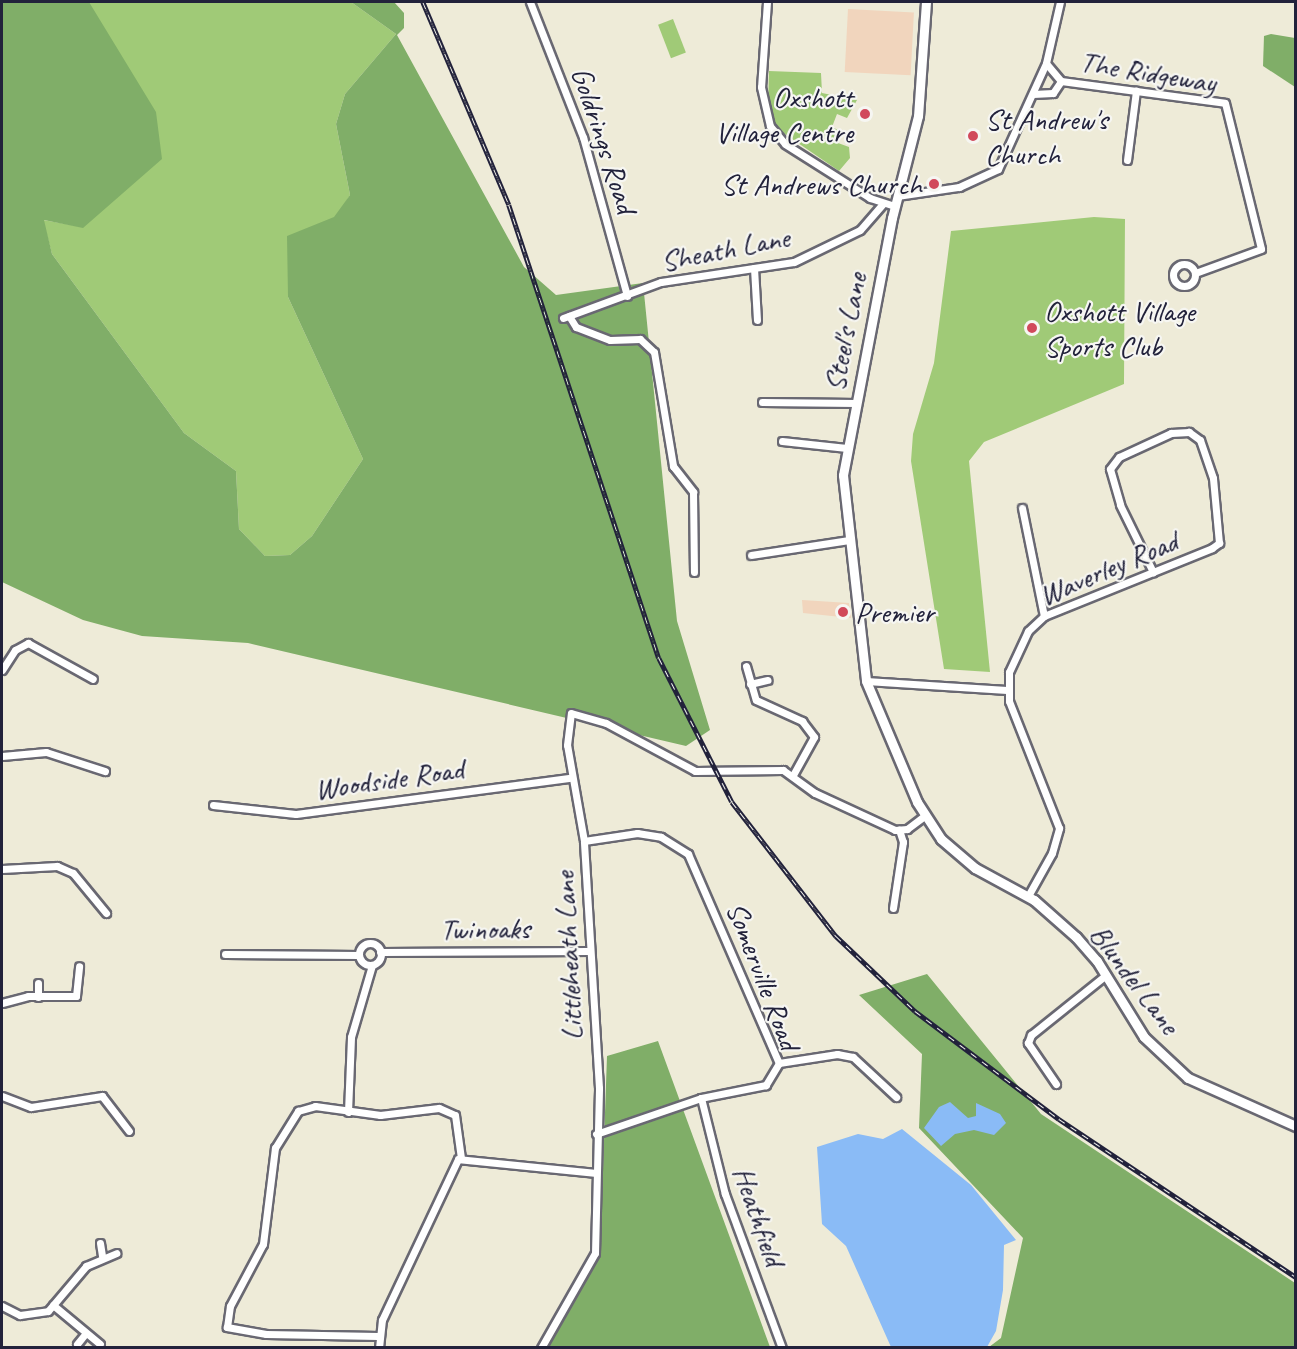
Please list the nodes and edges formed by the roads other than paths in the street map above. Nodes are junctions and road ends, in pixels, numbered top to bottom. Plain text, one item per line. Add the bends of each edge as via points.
1 (530, 2) edge
2 (767, 2) edge
3 (926, 2) edge
4 (1060, 2) edge
5 (1046, 63) junction
6 (1061, 81) junction
7 (1136, 91) junction
8 (1034, 94) junction
9 (1127, 160) dead end
10 (896, 201) junction
11 (884, 204) junction
12 (754, 268) junction
13 (1195, 273) dead end
14 (627, 296) junction
15 (757, 320) dead end
16 (762, 402) dead end
17 (856, 404) junction
18 (782, 441) dead end
19 (847, 448) junction
20 (1022, 508) dead end
21 (849, 540) junction
22 (751, 555) dead end
23 (694, 572) dead end
24 (1153, 572) junction
25 (1044, 616) junction
26 (746, 666) dead end
27 (2, 670) edge
28 (866, 677) junction
29 (93, 679) dead end
30 (768, 680) dead end
31 (750, 684) junction
32 (1007, 690) junction
33 (2, 756) edge
34 (105, 771) dead end
35 (793, 775) junction
36 (571, 778) junction
37 (213, 805) dead end
38 (924, 816) junction
39 (899, 830) junction
40 (584, 841) junction
41 (2, 869) edge
42 (1028, 896) junction
43 (892, 908) dead end
44 (106, 914) dead end
45 (590, 951) junction
46 (381, 952) junction
47 (225, 954) dead end
48 (359, 955) junction
49 (372, 965) junction
50 (79, 966) dead end
51 (1106, 975) junction
52 (38, 983) dead end
53 (38, 997) junction
54 (2, 1003) edge
55 (779, 1063) junction
56 (1056, 1084) dead end
57 (2, 1096) edge
58 (896, 1097) dead end
59 (701, 1098) junction
60 (348, 1112) junction
61 (1296, 1126) edge
62 (129, 1131) dead end
63 (596, 1134) junction
64 (461, 1158) junction
65 (595, 1173) junction
66 (100, 1243) dead end
67 (116, 1253) dead end
68 (102, 1256) junction
69 (2, 1305) edge
70 (53, 1305) junction
71 (86, 1333) junction
72 (378, 1336) junction
73 (77, 1344) dead end
74 (100, 1344) dead end
75 (379, 1347) edge
76 (541, 1347) edge
77 (782, 1347) edge

1 - 14 street, Goldrings Road via 583,137
2 - 11 street via 761,87 770,126 785,144
3 - 10 street, Steel's Lane via 921,97
4 - 5 street
5 - 6 street, The Ridgeway
5 - 8 street
6 - 7 street, The Ridgeway
6 - 8 street, The Ridgeway via 1053,93
7 - 9 street
7 - 13 street, The Ridgeway via 1218,101 1227,108 1261,249
8 - 10 street via 1005,160 990,176
10 - 11 street
10 - 17 street, Steel's Lane
11 - 12 street, Sheath Lane via 871,222 836,243 794,262
12 - 14 street, Sheath Lane via 669,280
12 - 15 street
14 - 23 street, Sheath Lane via 566,317 576,327 610,340 640,339 654,351 673,466 693,492
16 - 17 street
17 - 19 street, Steel's Lane
18 - 19 street
19 - 21 street, Steel's Lane via 843,484
20 - 25 street
21 - 22 street
21 - 28 street, Steel's Lane
24 - 24 street, Waverley Road via 1120,505 1110,469 1119,457 1179,430 1200,440 1222,532 1212,548
24 - 25 street, Waverley Road
25 - 32 street, Waverley Road via 1019,645
26 - 31 street
27 - 29 street via 15,650 28,644
28 - 32 street
28 - 38 street, Blundel Lane
30 - 31 street
31 - 35 street via 759,704 802,721 814,737
32 - 42 street via 1059,828 1052,853
33 - 34 street via 46,752
35 - 36 street, Littleheath Lane via 773,768 684,768 606,723 571,713
35 - 39 street via 835,803
36 - 37 street, Woodside Road via 296,814
36 - 40 street, Littleheath Lane
38 - 39 street
38 - 42 street, Blundel Lane via 966,861
39 - 43 street via 903,842
40 - 45 street, Littleheath Lane
40 - 55 street, Somerville Road via 637,833 661,837 688,854
41 - 44 street via 57,866 73,873
42 - 51 street, Blundel Lane via 1076,937
45 - 46 street, Twinoaks
45 - 63 street, Littleheath Lane
46 - 48 street, Twinoaks via 366,944
46 - 49 street
47 - 48 street, Twinoaks
48 - 49 street
49 - 60 street via 351,1037
50 - 53 street via 77,995
51 - 56 street via 1031,1035 1028,1043
51 - 61 street, Blundel Lane via 1144,1037 1188,1078
52 - 53 street
53 - 54 street
55 - 58 street via 837,1054 853,1057
55 - 59 street, Somerville Road via 766,1085
57 - 62 street via 31,1107 102,1096
59 - 63 street, Somerville Road
59 - 77 street, Heathfield via 725,1194
60 - 64 street via 448,1110 461,1128
60 - 72 street via 315,1106 298,1111 288,1123 268,1172 257,1264 225,1319 233,1332
63 - 65 street, Littleheath Lane
64 - 65 street via 528,1170
64 - 72 street via 453,1164
65 - 76 street, Littleheath Lane via 596,1253
66 - 68 street
67 - 68 street
68 - 70 street via 86,1266
69 - 70 street via 33,1316
70 - 71 street
71 - 73 street
71 - 74 street
72 - 75 street

